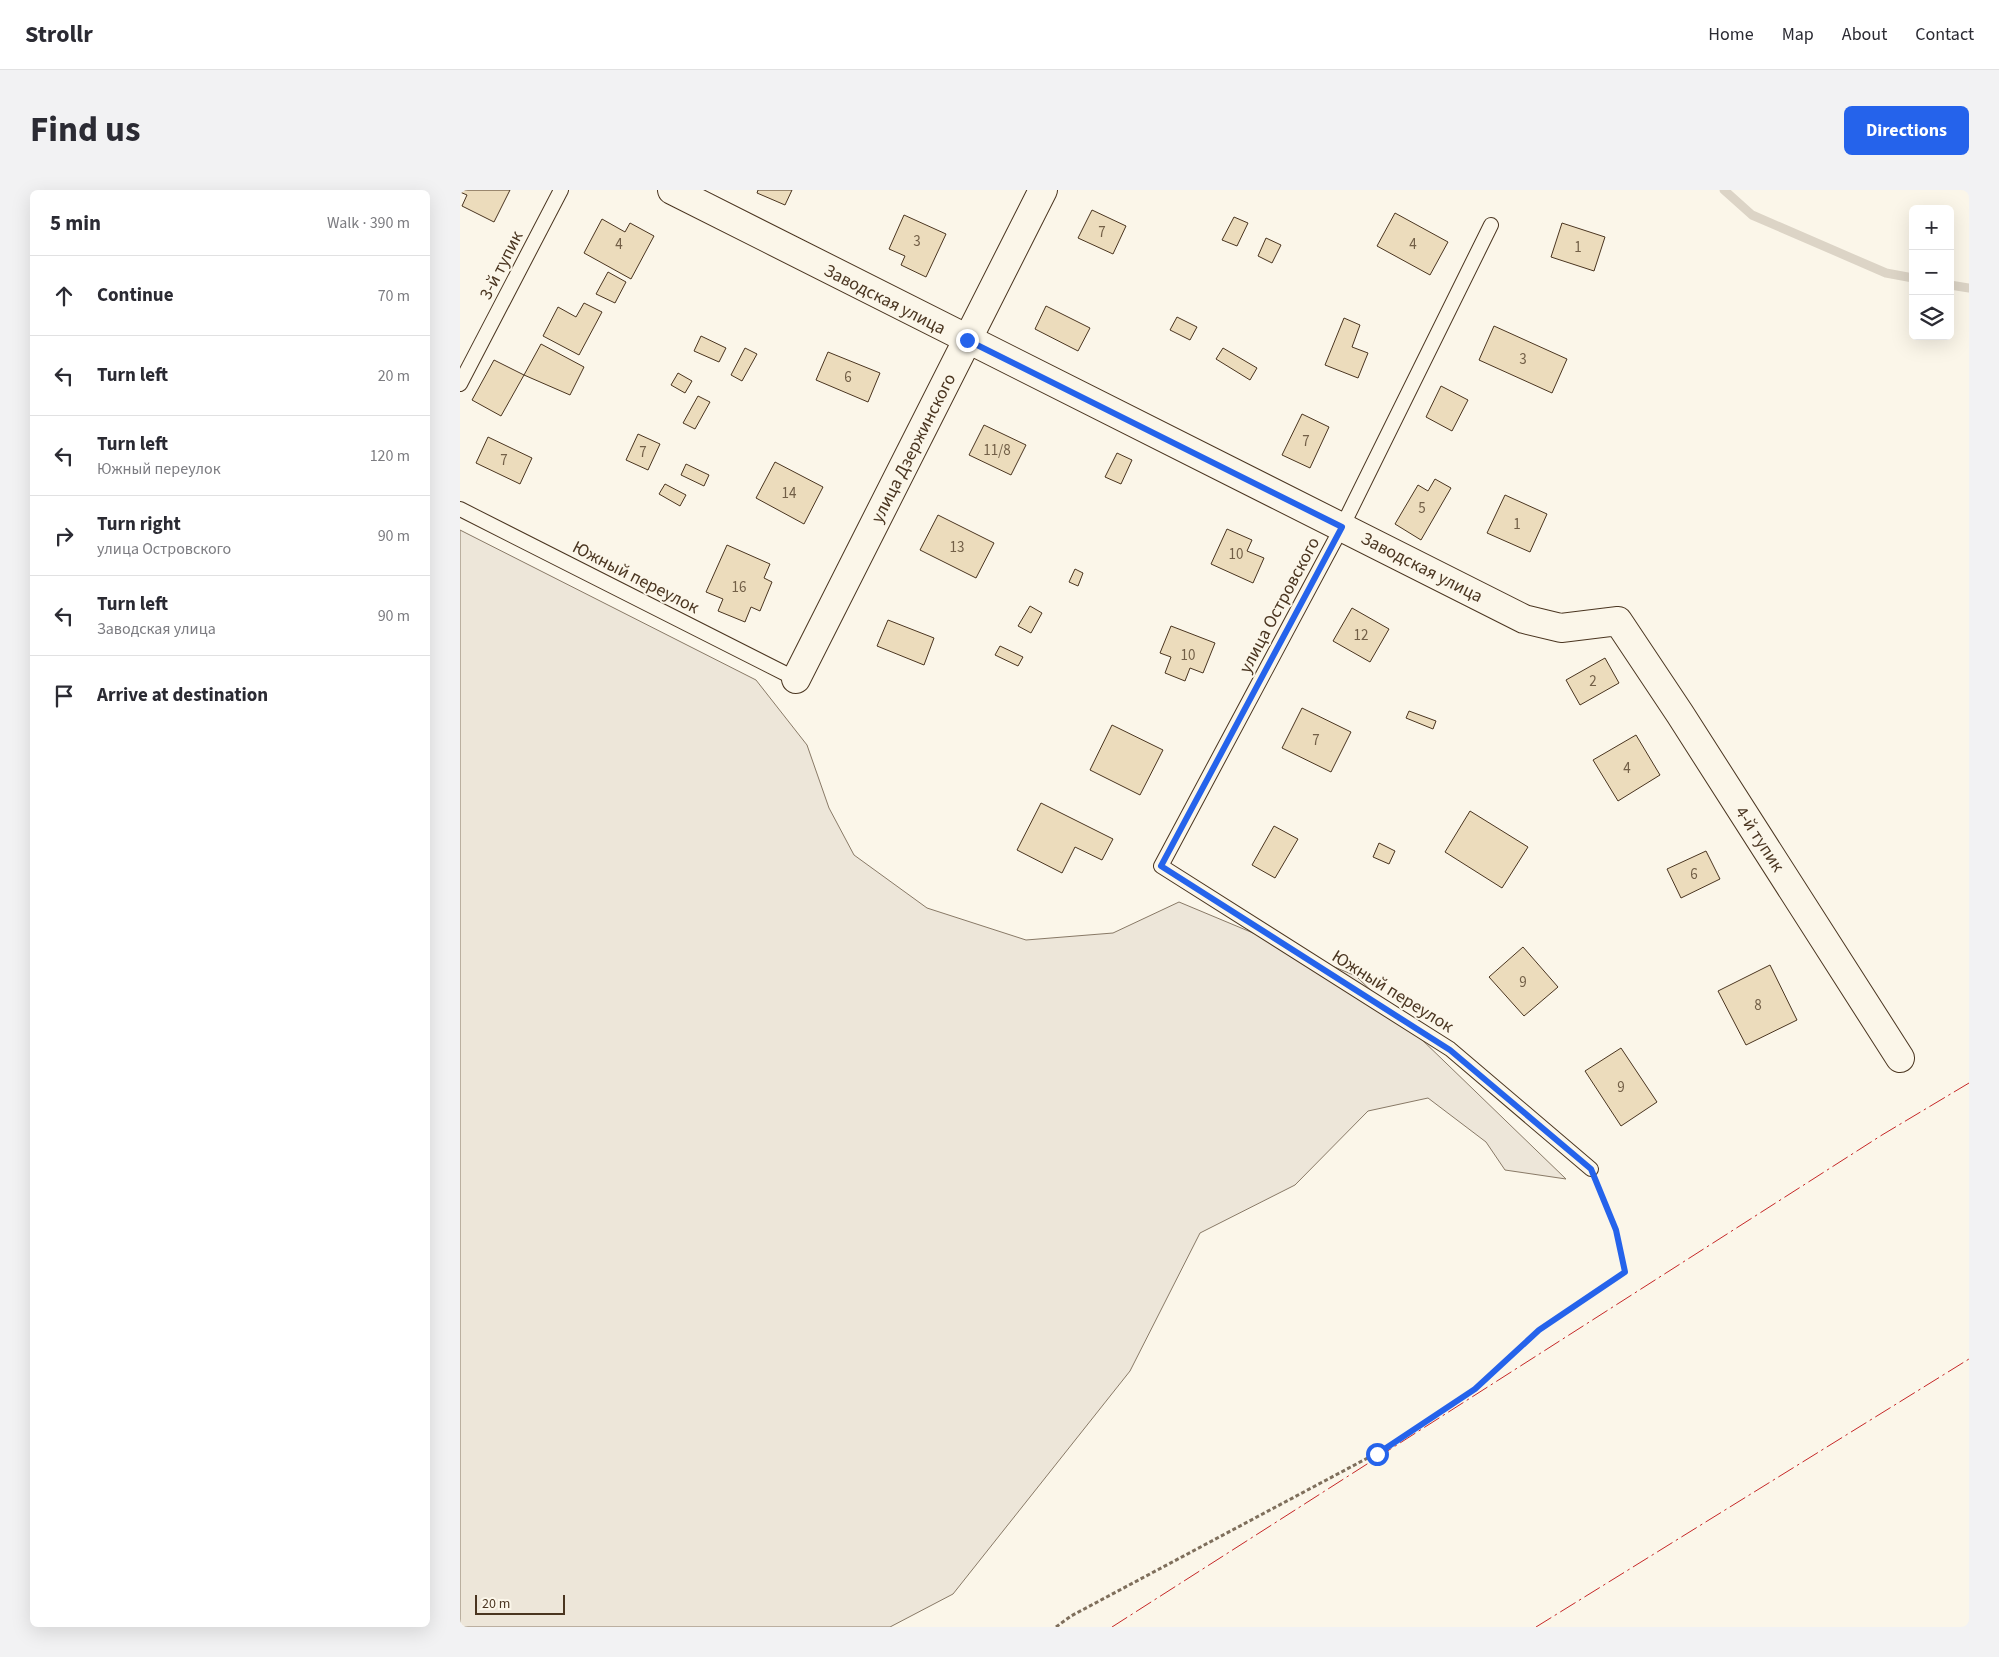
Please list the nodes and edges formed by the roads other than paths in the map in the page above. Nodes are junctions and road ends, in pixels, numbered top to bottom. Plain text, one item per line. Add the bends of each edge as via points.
1 (561, 190) edge
2 (672, 190) edge
3 (1043, 190) edge
4 (1491, 225) dead end
5 (967, 340) junction
6 (460, 384) edge
7 (460, 509) edge
8 (1342, 527) junction
9 (1618, 622) joint
10 (796, 679) joint
11 (1161, 866) joint
12 (1900, 1058) dead end
13 (1591, 1169) road end

1 - 6 lane, 3-й тупик
2 - 5 street, Заводская улица
3 - 5 street, улица Дзержинского
4 - 8 lane, улица Островского
5 - 8 street, Заводская улица
5 - 10 street, улица Дзержинского
7 - 10 lane, Южный переулок
8 - 9 street, Заводская улица via 1524,619 1562,628
8 - 11 lane, улица Островского
9 - 12 street, 4-й тупик
11 - 13 lane, Южный переулок via 1450,1050

